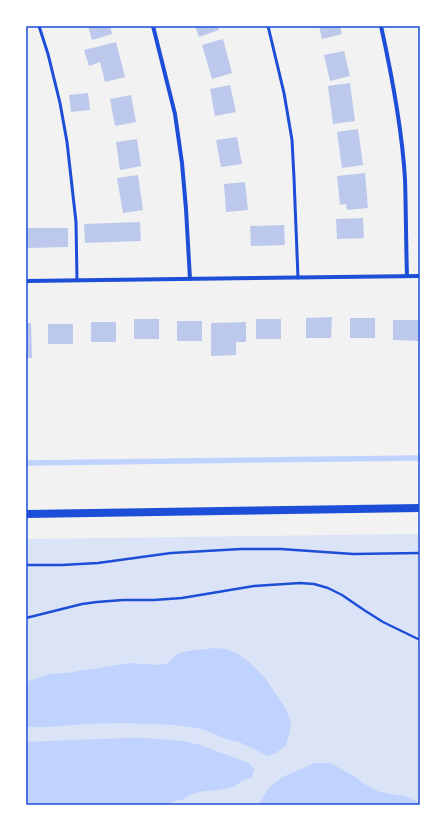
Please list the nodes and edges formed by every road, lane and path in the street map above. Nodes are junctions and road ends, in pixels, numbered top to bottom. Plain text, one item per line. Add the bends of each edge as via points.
1 (39, 26) edge
2 (153, 26) edge
3 (268, 26) edge
4 (381, 26) edge
5 (407, 276) junction
6 (420, 276) edge
7 (298, 278) junction
8 (190, 279) junction
9 (78, 280) junction
10 (26, 281) edge
11 (420, 508) edge
12 (26, 514) edge
13 (420, 553) edge
14 (26, 565) edge
15 (26, 618) edge
16 (420, 640) edge

1 - 9 lane via 60,103 67,142 76,222
2 - 8 street via 175,114 182,163
3 - 7 lane via 292,140
4 - 5 street via 400,133 405,178
5 - 6 street
5 - 7 street
7 - 8 street
8 - 9 street
9 - 10 street
11 - 12 main road
13 - 14 path via 360,554 241,549 171,553 98,563
15 - 16 path via 97,602 182,598 254,586 300,583 328,588 383,622

